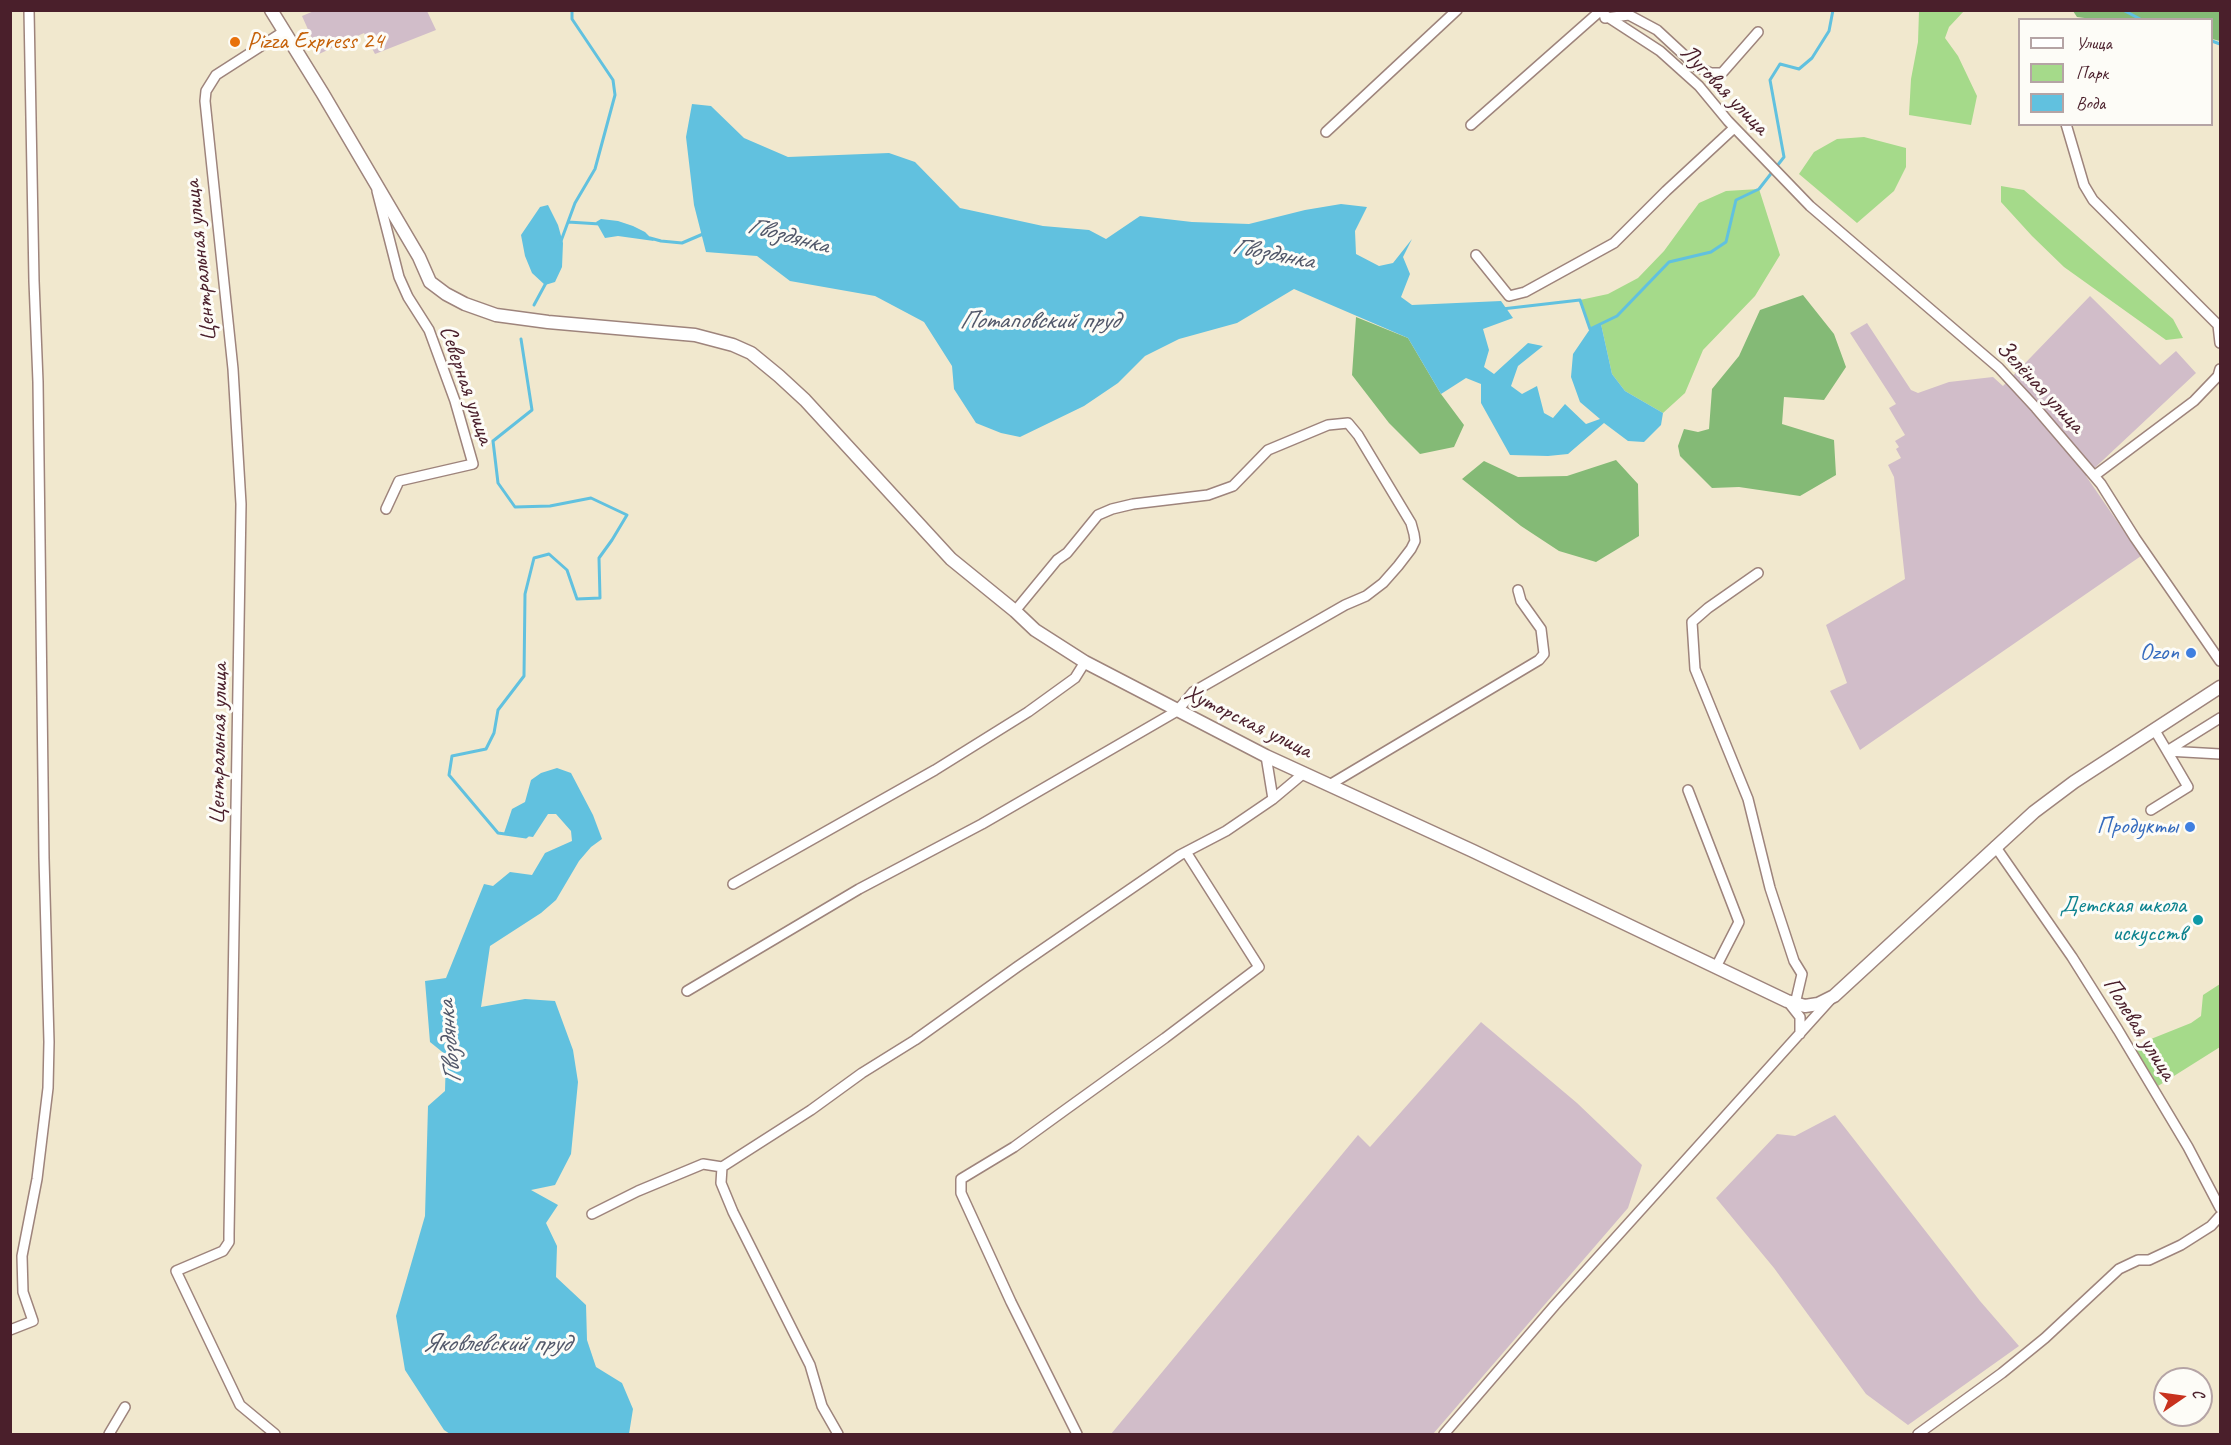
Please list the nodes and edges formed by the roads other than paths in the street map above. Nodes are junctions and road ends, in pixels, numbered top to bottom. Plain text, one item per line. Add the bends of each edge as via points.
1 (29, 10) edge
2 (271, 10) edge
3 (1458, 10) edge
4 (1600, 14) edge
5 (283, 32) junction
6 (1758, 32) dead end
7 (1471, 125) dead end
8 (2067, 126) edge
9 (1734, 128) junction
10 (1326, 132) dead end
11 (1786, 181) joint
12 (376, 186) junction
13 (1476, 255) dead end
14 (2220, 343) edge
15 (2220, 369) edge
16 (2094, 476) junction
17 (386, 509) dead end
18 (1758, 573) dead end
19 (1518, 590) dead end
20 (1015, 611) junction
21 (2220, 661) edge
22 (1085, 662) junction
23 (2220, 687) edge
24 (1176, 711) junction
25 (2220, 718) edge
26 (2154, 729) junction
27 (2167, 751) junction
28 (2220, 754) edge
29 (1266, 756) junction
30 (1304, 773) junction
31 (1331, 784) junction
32 (1688, 790) dead end
33 (1273, 799) junction
34 (2151, 810) dead end
35 (1995, 846) junction
36 (1186, 852) junction
37 (733, 884) dead end
38 (1716, 968) junction
39 (687, 992) dead end
40 (1834, 996) junction
41 (1791, 1003) junction
42 (1800, 1034) junction
43 (722, 1167) junction
44 (2220, 1208) edge
45 (592, 1214) dead end
46 (2220, 1216) edge
47 (10, 1330) edge
48 (124, 1407) dead end
49 (109, 1434) edge
50 (275, 1434) edge
51 (838, 1434) edge
52 (1077, 1434) edge
53 (1444, 1434) edge
54 (1918, 1434) edge

1 - 47 street via 49,1041 48,1088 37,1179 22,1256 22,1292 33,1321
2 - 5 main road, Хуторская улица
3 - 10 street
4 - 6 street via 1629,15 1657,30 1697,67 1711,73 1722,73
4 - 7 street
4 - 9 street, Луговая улица via 1660,51 1699,86
5 - 12 main road, Хуторская улица
5 - 50 street, Центральная улица via 216,75 205,101 233,369 241,504 230,1223 229,1242 222,1251 176,1271 240,1405
8 - 14 street via 2084,185 2093,200 2218,325
9 - 11 street, Луговая улица
9 - 13 street via 1614,243 1525,292 1509,296
11 - 16 street, Зелёная улица via 1837,230 1999,368
12 - 17 street, Северная улица via 399,277 429,330 473,464 399,481
12 - 20 main road, Хуторская улица via 430,282 465,304 517,318 695,335 751,353 805,400 951,559
15 - 16 street via 2194,401
16 - 21 street, Зелёная улица
18 - 41 street via 1692,622 1695,669 1748,799 1770,888 1802,974
19 - 31 street via 1521,601 1541,628 1544,654 1539,660
20 - 22 main road, Хуторская улица via 1035,630
20 - 24 street via 1098,515 1112,508 1208,495 1233,486 1268,450 1328,425 1347,423 1411,523 1415,541 1411,549 1383,583 1366,596 1194,692
22 - 24 main road, Хуторская улица
22 - 37 street via 1076,678 1028,712
23 - 26 main road
24 - 29 main road, Хуторская улица
24 - 39 street via 982,824 859,889
25 - 27 street
26 - 27 street
26 - 35 main road via 2074,782
27 - 28 street
27 - 34 street via 2188,787
29 - 30 main road, Хуторская улица
29 - 33 street
30 - 31 main road, Хуторская улица
30 - 33 street
31 - 38 main road, Хуторская улица
32 - 38 street via 1739,922
33 - 36 street
35 - 40 main road
35 - 44 street, Полевая улица via 2118,1029
36 - 43 street via 915,1040
36 - 52 street via 1259,967 1014,1147 961,1179 961,1193
38 - 41 main road, Хуторская улица
40 - 41 main road via 1818,1004
40 - 42 street
41 - 42 street via 1800,1017
42 - 53 street
43 - 45 street via 703,1164
43 - 51 street via 721,1183 733,1212 810,1365 822,1406
46 - 54 street via 2181,1245 2119,1269 2020,1359
48 - 49 street

